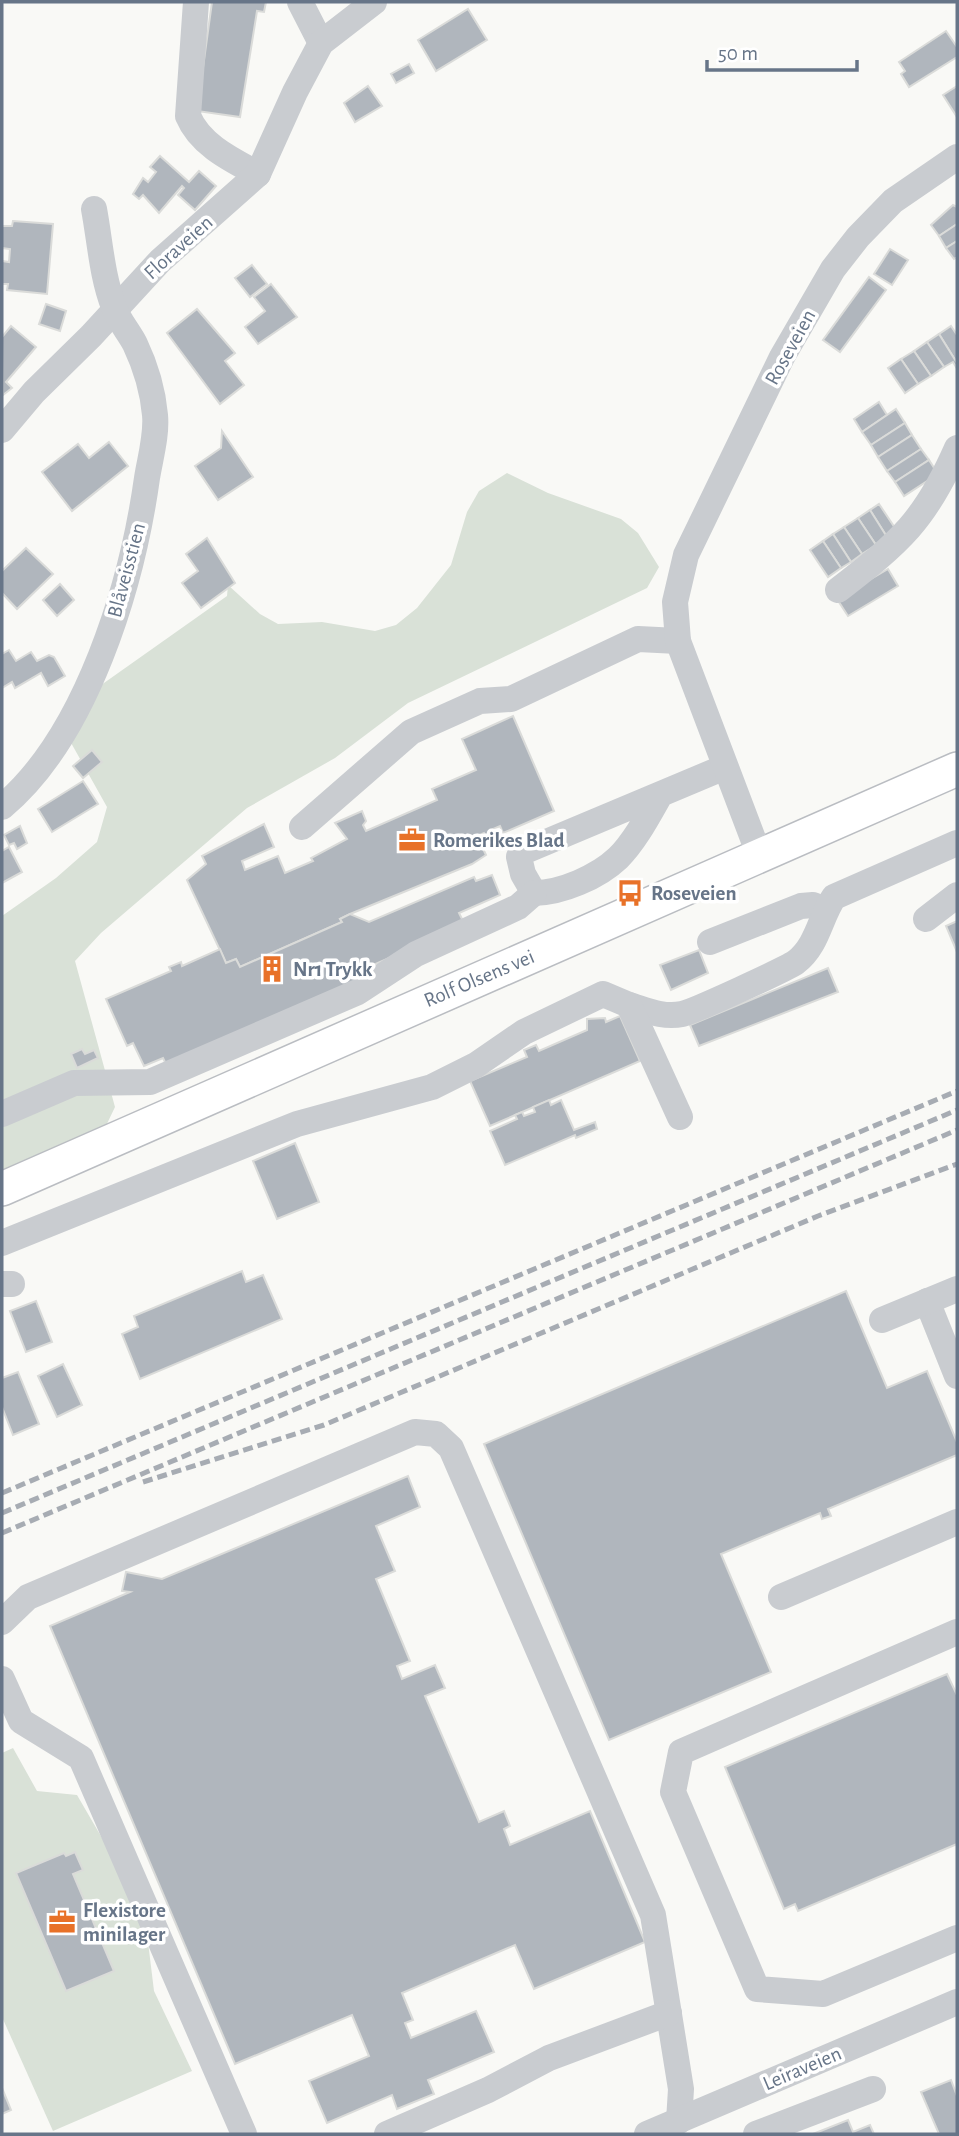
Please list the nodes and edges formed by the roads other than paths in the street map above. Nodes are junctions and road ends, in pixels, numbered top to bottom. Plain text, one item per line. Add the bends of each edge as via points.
1 (196, 2) edge
2 (300, 2) edge
3 (374, 2) edge
4 (321, 43) junction
5 (957, 157) edge
6 (258, 174) junction
7 (94, 209) dead end
8 (114, 309) junction
9 (2, 430) edge
10 (957, 448) edge
11 (838, 590) dead end
12 (678, 641) junction
13 (725, 768) junction
14 (957, 769) edge
15 (660, 794) junction
16 (2, 807) edge
17 (302, 827) dead end
18 (957, 843) edge
19 (760, 857) junction
20 (534, 893) junction
21 (957, 895) edge
22 (825, 910) junction
23 (926, 919) dead end
24 (710, 942) dead end
25 (629, 1004) junction
26 (2, 1114) edge
27 (680, 1117) dead end
28 (2, 1189) edge
29 (2, 1242) edge
30 (957, 1289) edge
31 (927, 1301) junction
32 (882, 1320) dead end
33 (957, 1376) edge
34 (957, 1522) edge
35 (781, 1597) dead end
36 (2, 1622) edge
37 (957, 1632) edge
38 (2, 1679) edge
39 (957, 1938) edge
40 (957, 2002) edge
41 (669, 2013) junction
42 (873, 2089) dead end
43 (679, 2121) junction
44 (244, 2134) edge
45 (387, 2134) edge
46 (648, 2134) edge
47 (756, 2134) edge

1 - 6 street via 188,116 196,131 218,150
2 - 4 street
3 - 4 street, Floraveien
4 - 6 street, Floraveien
5 - 12 street, Roseveien via 893,201 858,237 782,357 686,555 675,602
6 - 8 street, Floraveien via 160,261
7 - 8 street
8 - 9 street, Floraveien
8 - 16 street, Blåveisstien via 136,345 151,389 155,418 144,502 95,672 62,734
10 - 11 street via 922,516 901,540
12 - 13 street, Roseveien
12 - 17 street via 638,639 511,699 480,701 411,732
13 - 15 street
13 - 19 street, Roseveien
14 - 19 main road, Rolf Olsens vei
15 - 20 street via 617,858 551,893
15 - 20 street via 525,851 519,857
18 - 22 street via 834,897
19 - 28 main road, Rolf Olsens vei
20 - 26 street via 518,907 416,954 358,992 150,1082 74,1083
21 - 23 street
22 - 24 street via 800,906
22 - 25 street via 811,945 796,962 683,1014 658,1014
25 - 27 street
25 - 29 street via 603,994 524,1032 476,1065 432,1087 336,1119 297,1124
30 - 31 street
31 - 32 street
31 - 33 street
34 - 35 street
36 - 41 street via 28,1597 415,1432 436,1434 451,1448 653,1915
37 - 39 street via 681,1752 673,1792 757,1989 822,1994
38 - 44 street via 21,1721 81,1758
40 - 43 street, Leiraveien
41 - 43 street via 681,2089
41 - 45 street via 549,2058
42 - 47 street
43 - 46 street, Leiraveien

